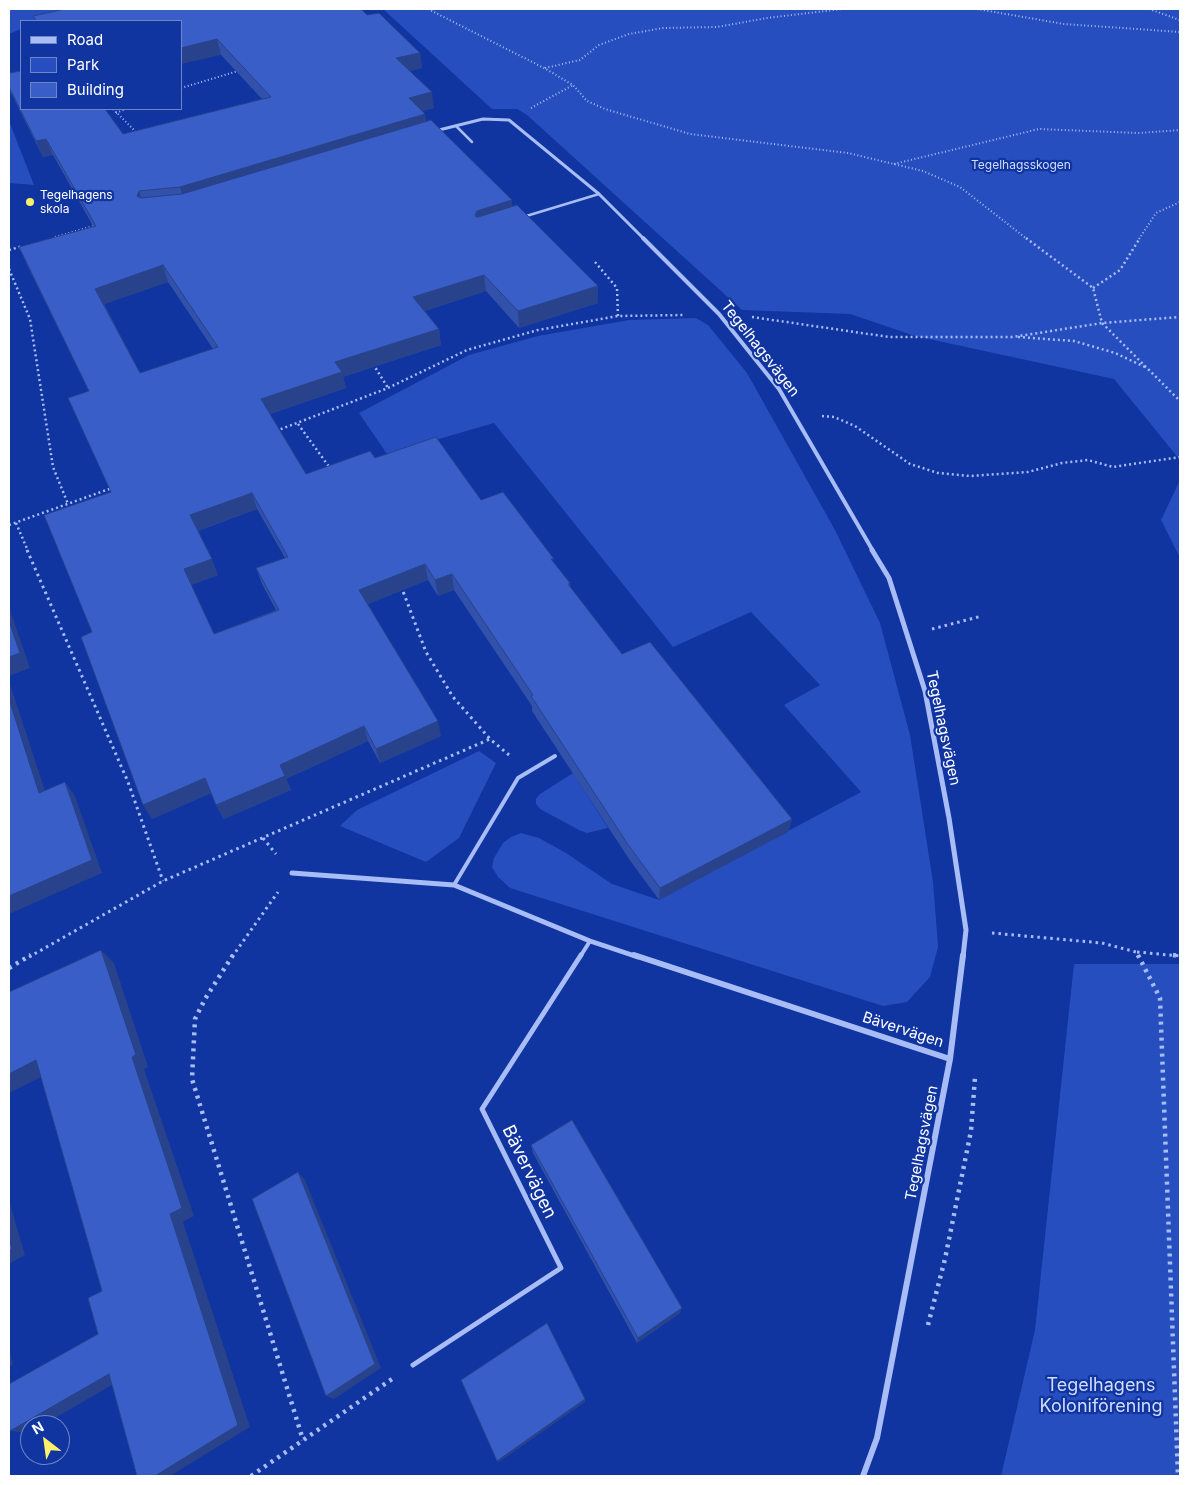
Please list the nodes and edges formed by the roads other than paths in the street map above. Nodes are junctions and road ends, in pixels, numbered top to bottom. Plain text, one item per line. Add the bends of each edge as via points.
1 (456, 126) junction
2 (428, 133) edge
3 (472, 142) dead end
4 (599, 194) junction
5 (515, 219) edge
6 (555, 756) edge
7 (292, 873) road end
8 (454, 885) junction
9 (590, 941) junction
10 (950, 1059) junction
11 (413, 1365) road end
12 (862, 1476) edge

1 - 2 street
1 - 3 lane
1 - 4 street, Tegelhagsvägen via 483,118 509,120
4 - 5 lane
4 - 10 street, Tegelhagsvägen via 719,314 779,389 889,578 925,691 966,930
6 - 8 lane via 518,778
7 - 8 street, Bävervägen
8 - 9 street, Bävervägen
9 - 10 street, Bävervägen
9 - 11 lane, Bävervägen via 482,1109 561,1268
10 - 12 street, Tegelhagsvägen via 877,1438

